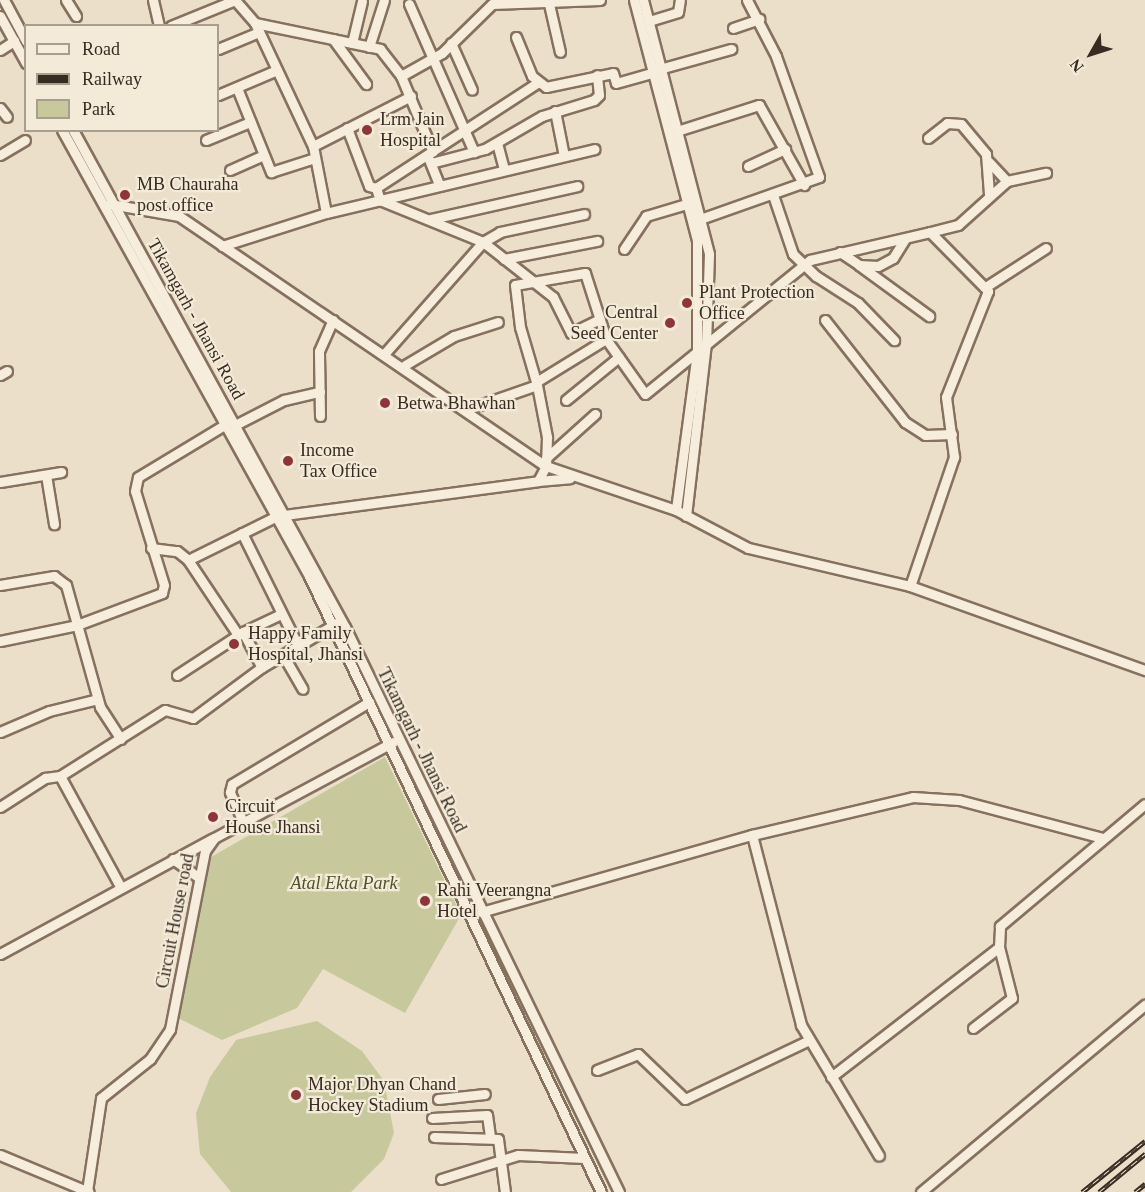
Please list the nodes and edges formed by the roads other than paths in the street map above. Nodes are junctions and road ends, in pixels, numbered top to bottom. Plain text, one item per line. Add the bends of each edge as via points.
1 (66, 0) edge
2 (153, 0) edge
3 (235, 0) edge
4 (384, 0) edge
5 (600, 0) edge
6 (634, 0) edge
7 (643, 0) edge
8 (680, 0) edge
9 (747, 0) edge
10 (362, 1) edge
11 (9, 2) edge
12 (409, 4) dead end
13 (549, 4) junction
14 (0, 16) edge
15 (76, 16) dead end
16 (759, 19) junction
17 (649, 21) junction
18 (255, 23) junction
19 (159, 24) edge
20 (176, 24) edge
21 (733, 28) dead end
22 (259, 32) junction
23 (24, 36) edge
24 (516, 37) dead end
25 (333, 39) junction
26 (14, 41) junction
27 (352, 43) junction
28 (451, 43) junction
29 (369, 46) junction
30 (219, 49) edge
31 (731, 49) dead end
32 (0, 50) edge
33 (560, 52) dead end
34 (24, 59) edge
35 (433, 60) junction
36 (277, 70) junction
37 (659, 70) junction
38 (597, 75) junction
39 (402, 76) junction
40 (537, 83) junction
41 (366, 84) dead end
42 (663, 84) junction
43 (237, 88) junction
44 (472, 90) dead end
45 (219, 95) edge
46 (411, 96) junction
47 (0, 108) edge
48 (555, 111) junction
49 (7, 117) dead end
50 (250, 122) junction
51 (347, 128) junction
52 (680, 130) junction
53 (63, 132) edge
54 (74, 132) edge
55 (465, 132) junction
56 (928, 138) dead end
57 (25, 140) dead end
58 (206, 140) dead end
59 (497, 143) junction
60 (312, 146) junction
61 (594, 149) dead end
62 (785, 149) junction
63 (686, 151) junction
64 (474, 152) junction
65 (676, 154) junction
66 (0, 155) edge
67 (263, 155) junction
68 (564, 156) junction
69 (430, 157) junction
70 (315, 158) junction
71 (989, 162) junction
72 (748, 166) dead end
73 (230, 170) dead end
74 (504, 170) junction
75 (1046, 173) dead end
76 (1007, 181) junction
77 (804, 185) junction
78 (440, 186) junction
79 (577, 186) dead end
80 (376, 188) junction
81 (989, 194) junction
82 (773, 195) junction
83 (380, 200) junction
84 (690, 203) junction
85 (109, 204) junction
86 (326, 213) junction
87 (584, 214) dead end
88 (703, 218) junction
89 (431, 219) junction
90 (930, 232) junction
91 (905, 238) junction
92 (597, 241) dead end
93 (483, 242) junction
94 (222, 246) junction
95 (1046, 248) dead end
96 (624, 249) dead end
97 (840, 252) junction
98 (504, 259) junction
99 (803, 264) junction
100 (859, 264) junction
101 (534, 282) junction
102 (987, 286) junction
103 (929, 316) dead end
104 (600, 319) junction
105 (333, 320) junction
106 (825, 320) dead end
107 (498, 322) dead end
108 (606, 339) junction
109 (894, 340) dead end
110 (701, 351) junction
111 (385, 353) junction
112 (619, 357) junction
113 (405, 365) junction
114 (536, 383) junction
115 (320, 392) junction
116 (566, 400) dead end
117 (221, 406) junction
118 (468, 409) junction
119 (595, 414) dead end
120 (320, 416) dead end
121 (226, 424) junction
122 (237, 424) junction
123 (952, 434) junction
124 (546, 462) junction
125 (61, 472) dead end
126 (46, 475) junction
127 (573, 477) junction
128 (538, 481) junction
129 (0, 482) edge
130 (676, 510) junction
131 (281, 515) junction
132 (686, 516) junction
133 (54, 524) dead end
134 (242, 533) junction
135 (151, 548) junction
136 (188, 560) junction
137 (0, 585) edge
138 (910, 586) junction
139 (281, 614) junction
140 (337, 623) junction
141 (77, 624) junction
142 (240, 634) junction
143 (0, 641) edge
144 (298, 646) junction
145 (283, 655) junction
146 (262, 667) junction
147 (1144, 669) edge
148 (177, 675) dead end
149 (303, 689) dead end
150 (98, 699) junction
151 (369, 702) junction
152 (0, 732) edge
153 (399, 738) junction
154 (121, 739) junction
155 (388, 744) junction
156 (60, 776) junction
157 (1145, 804) edge
158 (0, 807) edge
159 (244, 824) junction
160 (752, 835) junction
161 (214, 838) junction
162 (1103, 838) junction
163 (173, 859) junction
164 (198, 877) junction
165 (120, 886) junction
166 (481, 912) junction
167 (999, 947) junction
168 (0, 954) edge
169 (507, 965) junction
170 (497, 970) junction
171 (1145, 1005) edge
172 (973, 1028) dead end
173 (809, 1040) junction
174 (597, 1070) dead end
175 (831, 1077) junction
176 (485, 1094) dead end
177 (456, 1097) junction
178 (438, 1099) dead end
179 (458, 1117) junction
180 (432, 1118) dead end
181 (434, 1137) dead end
182 (490, 1137) junction
183 (0, 1155) edge
184 (879, 1156) dead end
185 (584, 1158) junction
186 (504, 1159) junction
187 (441, 1179) dead end
188 (88, 1192) edge
189 (505, 1192) edge
190 (601, 1192) edge
191 (619, 1192) edge
192 (921, 1192) edge

1 - 15 street
2 - 19 street
3 - 18 street
3 - 20 street
4 - 29 street
5 - 13 street
6 - 37 street
7 - 17 street
8 - 17 street via 678,12
9 - 16 street
10 - 27 street
11 - 23 street
12 - 35 street
13 - 28 street via 492,4
13 - 33 street
14 - 26 street
16 - 21 street
16 - 77 street via 820,173
17 - 37 street
18 - 22 street
18 - 25 street
22 - 30 street
22 - 36 street
24 - 40 street
25 - 27 street
25 - 41 street
26 - 32 street
26 - 34 street
27 - 29 street
28 - 35 street
28 - 44 street
29 - 39 street via 380,49
31 - 37 street
35 - 39 street
35 - 55 street
36 - 43 street
36 - 60 street
37 - 38 street via 616,83 613,73
37 - 42 street
38 - 40 street via 546,87
38 - 48 street via 598,98
39 - 46 street
40 - 55 street
42 - 52 street
42 - 65 street
43 - 45 street
43 - 50 street
46 - 51 street
46 - 69 street
47 - 49 street
48 - 59 street
48 - 68 street
50 - 58 street
50 - 67 street
51 - 60 street
51 - 80 street via 369,186
52 - 62 street via 756,104
52 - 63 street
53 - 85 street
54 - 85 street
55 - 64 street
55 - 69 street
56 - 71 street via 954,121
57 - 66 street
59 - 64 street
59 - 74 street
60 - 70 street
61 - 68 street
62 - 72 street
62 - 77 street
63 - 65 street
63 - 88 street
64 - 69 street
65 - 84 street
67 - 70 street via 274,173
67 - 73 street
68 - 74 street
69 - 78 street
69 - 80 street
70 - 86 street
71 - 76 street
71 - 81 street
74 - 78 street
75 - 76 street
76 - 81 street
77 - 82 street
78 - 83 street
79 - 89 street
80 - 83 street
81 - 90 street via 958,225
82 - 88 street
82 - 99 street via 788,246
83 - 86 street
83 - 89 street
84 - 96 street via 646,216
84 - 110 street via 698,255
85 - 94 street via 179,216
85 - 117 street, Tikamgarh - Jhansi Road
86 - 94 street
87 - 93 street via 500,232
88 - 110 street via 709,254
89 - 93 street
90 - 91 street
90 - 102 street
91 - 97 street
91 - 100 street via 886,263
92 - 98 street
93 - 98 street
93 - 111 street
94 - 105 street
95 - 102 street
97 - 99 street
97 - 100 street
98 - 101 street
99 - 109 street via 858,303
99 - 110 street
100 - 103 street
101 - 104 street via 559,303 571,333
101 - 104 street via 583,272
101 - 114 street via 515,285 513,291
102 - 123 street via 946,397
104 - 108 street
105 - 111 street
105 - 115 street via 319,351
106 - 123 street via 905,422 925,435
107 - 113 street via 448,339
108 - 112 street
108 - 114 street
110 - 112 street via 645,394
110 - 130 street
110 - 132 street
111 - 113 street
112 - 116 street
113 - 118 street
114 - 118 street
114 - 124 street
115 - 120 street
115 - 122 street via 284,400
117 - 121 street, Tikamgarh - Jhansi Road
117 - 122 street, Tikamgarh - Jhansi Road
118 - 124 street
119 - 124 street
121 - 131 street, Tikamgarh - Jhansi Road
121 - 135 street via 138,477 135,491
122 - 131 street, Tikamgarh - Jhansi Road
123 - 138 street via 954,457
124 - 127 street
124 - 128 street
125 - 126 street
126 - 129 street
126 - 133 street
127 - 128 street
127 - 130 street
128 - 131 street
130 - 132 street
131 - 134 street
131 - 140 street, Tikamgarh - Jhansi Road
132 - 138 street via 748,548
134 - 136 street
134 - 139 street
135 - 136 street via 177,551
135 - 141 street via 164,585 162,593
136 - 142 street
137 - 141 street via 54,576 71,598
138 - 147 street
139 - 142 street
139 - 144 street
140 - 144 street
140 - 151 street, Tikamgarh - Jhansi Road
140 - 153 street, Tikamgarh - Jhansi Road
141 - 143 street
141 - 150 street
142 - 146 street
142 - 148 street
144 - 145 street
145 - 146 street
145 - 149 street
146 - 154 street via 193,718 170,707
150 - 152 street via 46,712
150 - 154 street
151 - 155 street, Tikamgarh - Jhansi Road
151 - 159 street via 232,784 230,792
153 - 155 street, Circuit House road
153 - 166 street, Tikamgarh - Jhansi Road
154 - 156 street
155 - 159 street, Circuit House road
155 - 170 street, Tikamgarh - Jhansi Road
156 - 158 street via 45,778
156 - 165 street
157 - 162 street
159 - 161 street, Circuit House road
160 - 162 street via 930,795
160 - 166 street
160 - 173 street via 793,1000
161 - 163 street
161 - 164 street, Circuit House road
162 - 167 street via 1008,918 997,935
163 - 164 street
163 - 165 street
164 - 188 street, Circuit House road via 170,1029 150,1059 101,1098
165 - 168 street
166 - 169 street, Tikamgarh - Jhansi Road
167 - 172 street via 1012,998
167 - 175 street
169 - 170 street
169 - 191 street, Tikamgarh - Jhansi Road
170 - 185 street, Tikamgarh - Jhansi Road
171 - 192 street
173 - 174 street via 685,1099 638,1054
173 - 175 street
175 - 184 street
176 - 177 street
177 - 178 street
177 - 179 street
179 - 180 street
179 - 182 street via 487,1115
181 - 182 street
182 - 186 street via 500,1142
183 - 188 street
185 - 186 street
185 - 190 street, Tikamgarh - Jhansi Road
186 - 187 street
186 - 189 street

